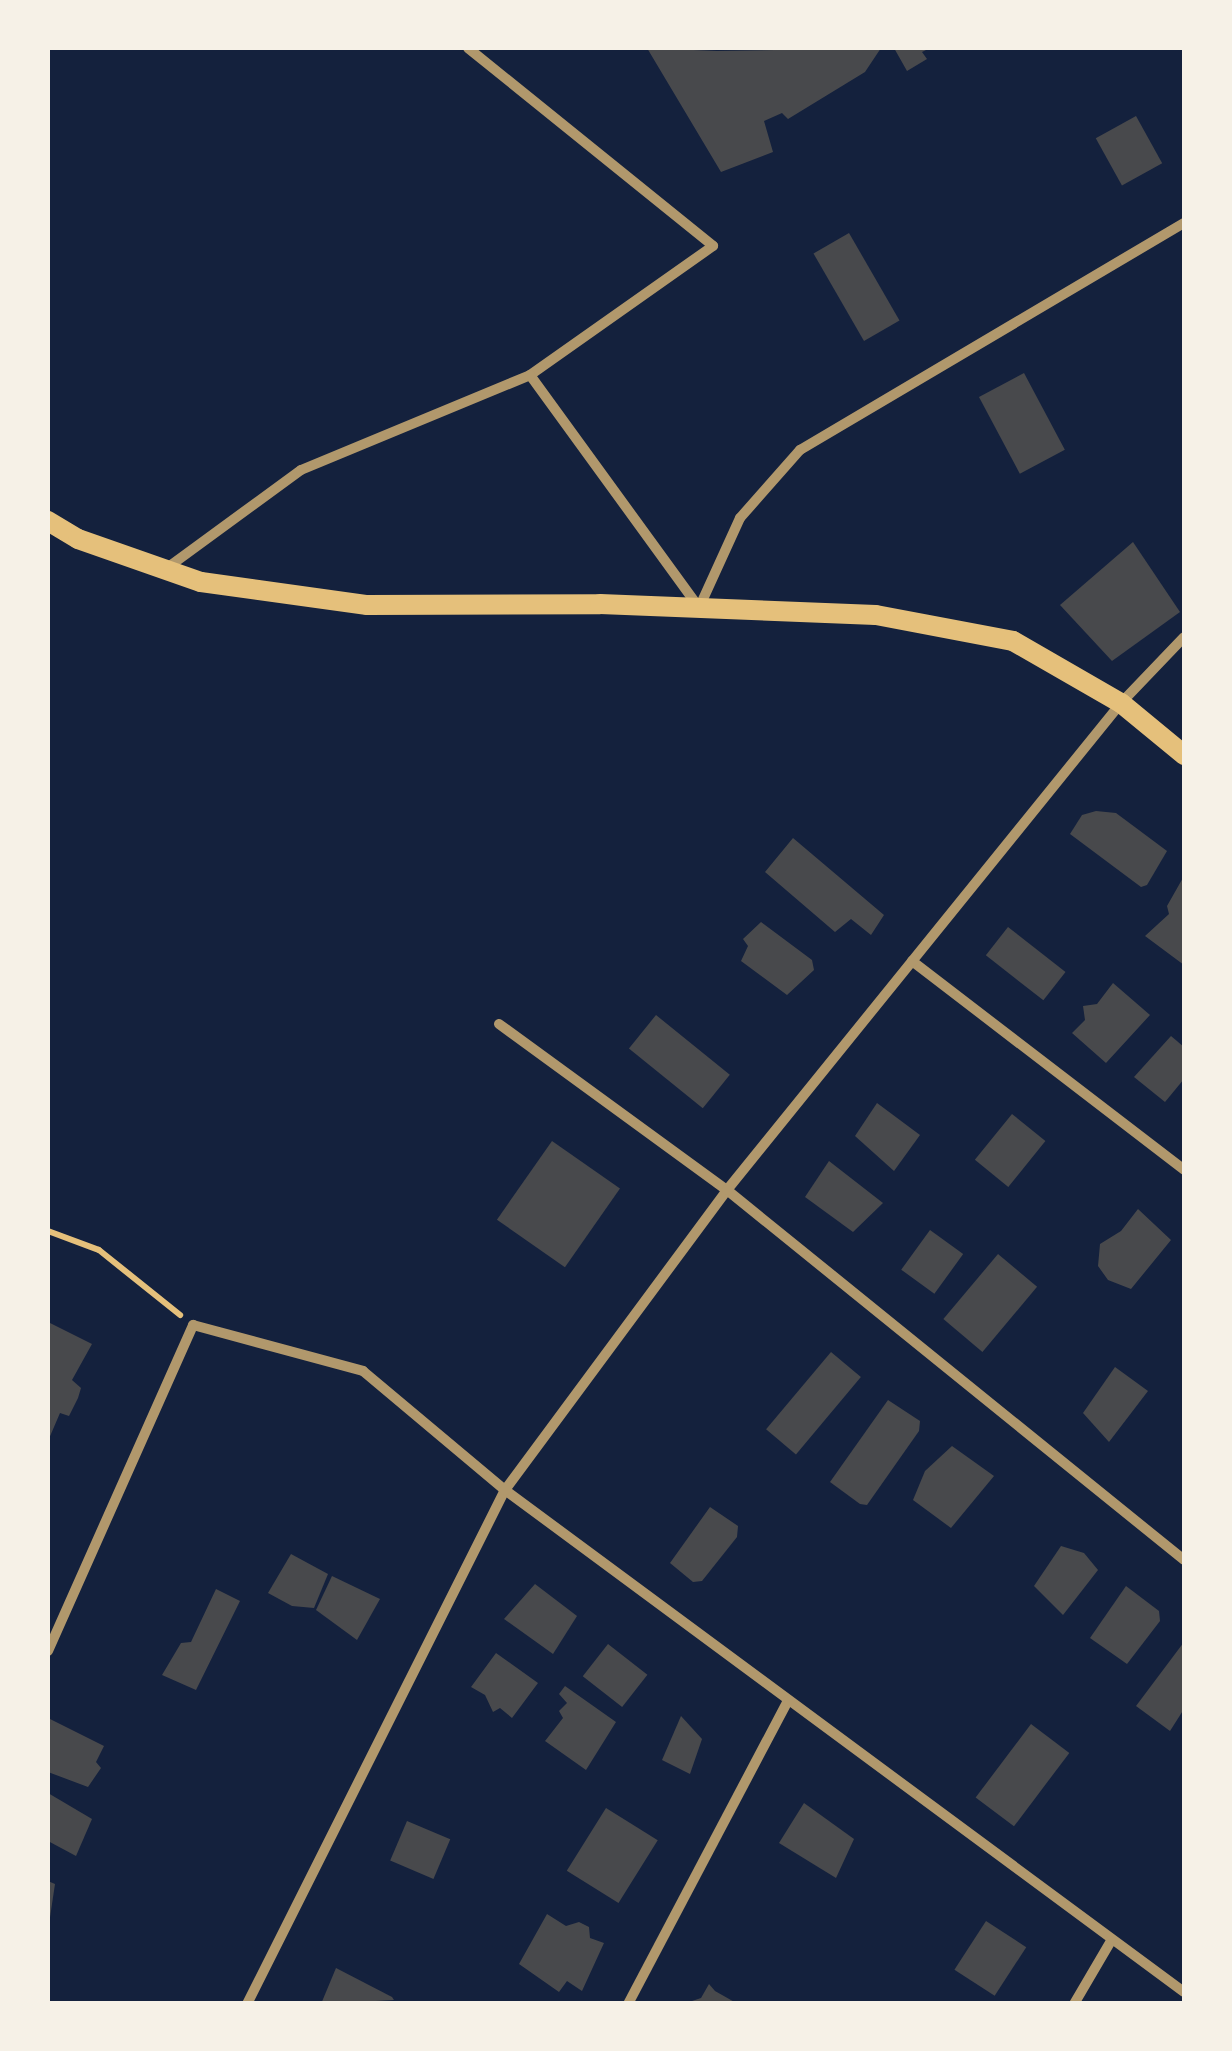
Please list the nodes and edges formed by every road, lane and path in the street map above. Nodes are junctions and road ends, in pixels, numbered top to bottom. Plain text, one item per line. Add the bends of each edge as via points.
1 (468, 48) edge
2 (1184, 222) edge
3 (530, 375) junction
4 (48, 521) edge
5 (166, 569) junction
6 (698, 608) junction
7 (1184, 638) edge
8 (1121, 703) junction
9 (1184, 755) edge
10 (912, 961) junction
11 (499, 1024) dead end
12 (1184, 1170) edge
13 (726, 1190) junction
14 (48, 1230) edge
15 (192, 1325) junction
16 (504, 1490) junction
17 (1184, 1560) edge
18 (48, 1650) edge
19 (788, 1700) junction
20 (1111, 1940) junction
21 (1184, 1992) edge
22 (248, 2004) edge
23 (628, 2004) edge
24 (1074, 2004) edge

1 - 3 street via 713,246
2 - 6 street via 800,450 740,518
3 - 5 street via 301,470
3 - 6 street
4 - 5 main road via 78,539
5 - 6 main road via 201,582 367,605
6 - 8 main road via 876,615 1013,641
7 - 8 street
8 - 9 main road
8 - 10 street
10 - 12 street
10 - 13 street
11 - 13 street
13 - 16 street
13 - 17 street
14 - 15 path via 98,1250
15 - 16 street via 363,1371
15 - 18 street
16 - 19 street
16 - 22 street
19 - 20 street
19 - 23 street
20 - 21 street
20 - 24 street

